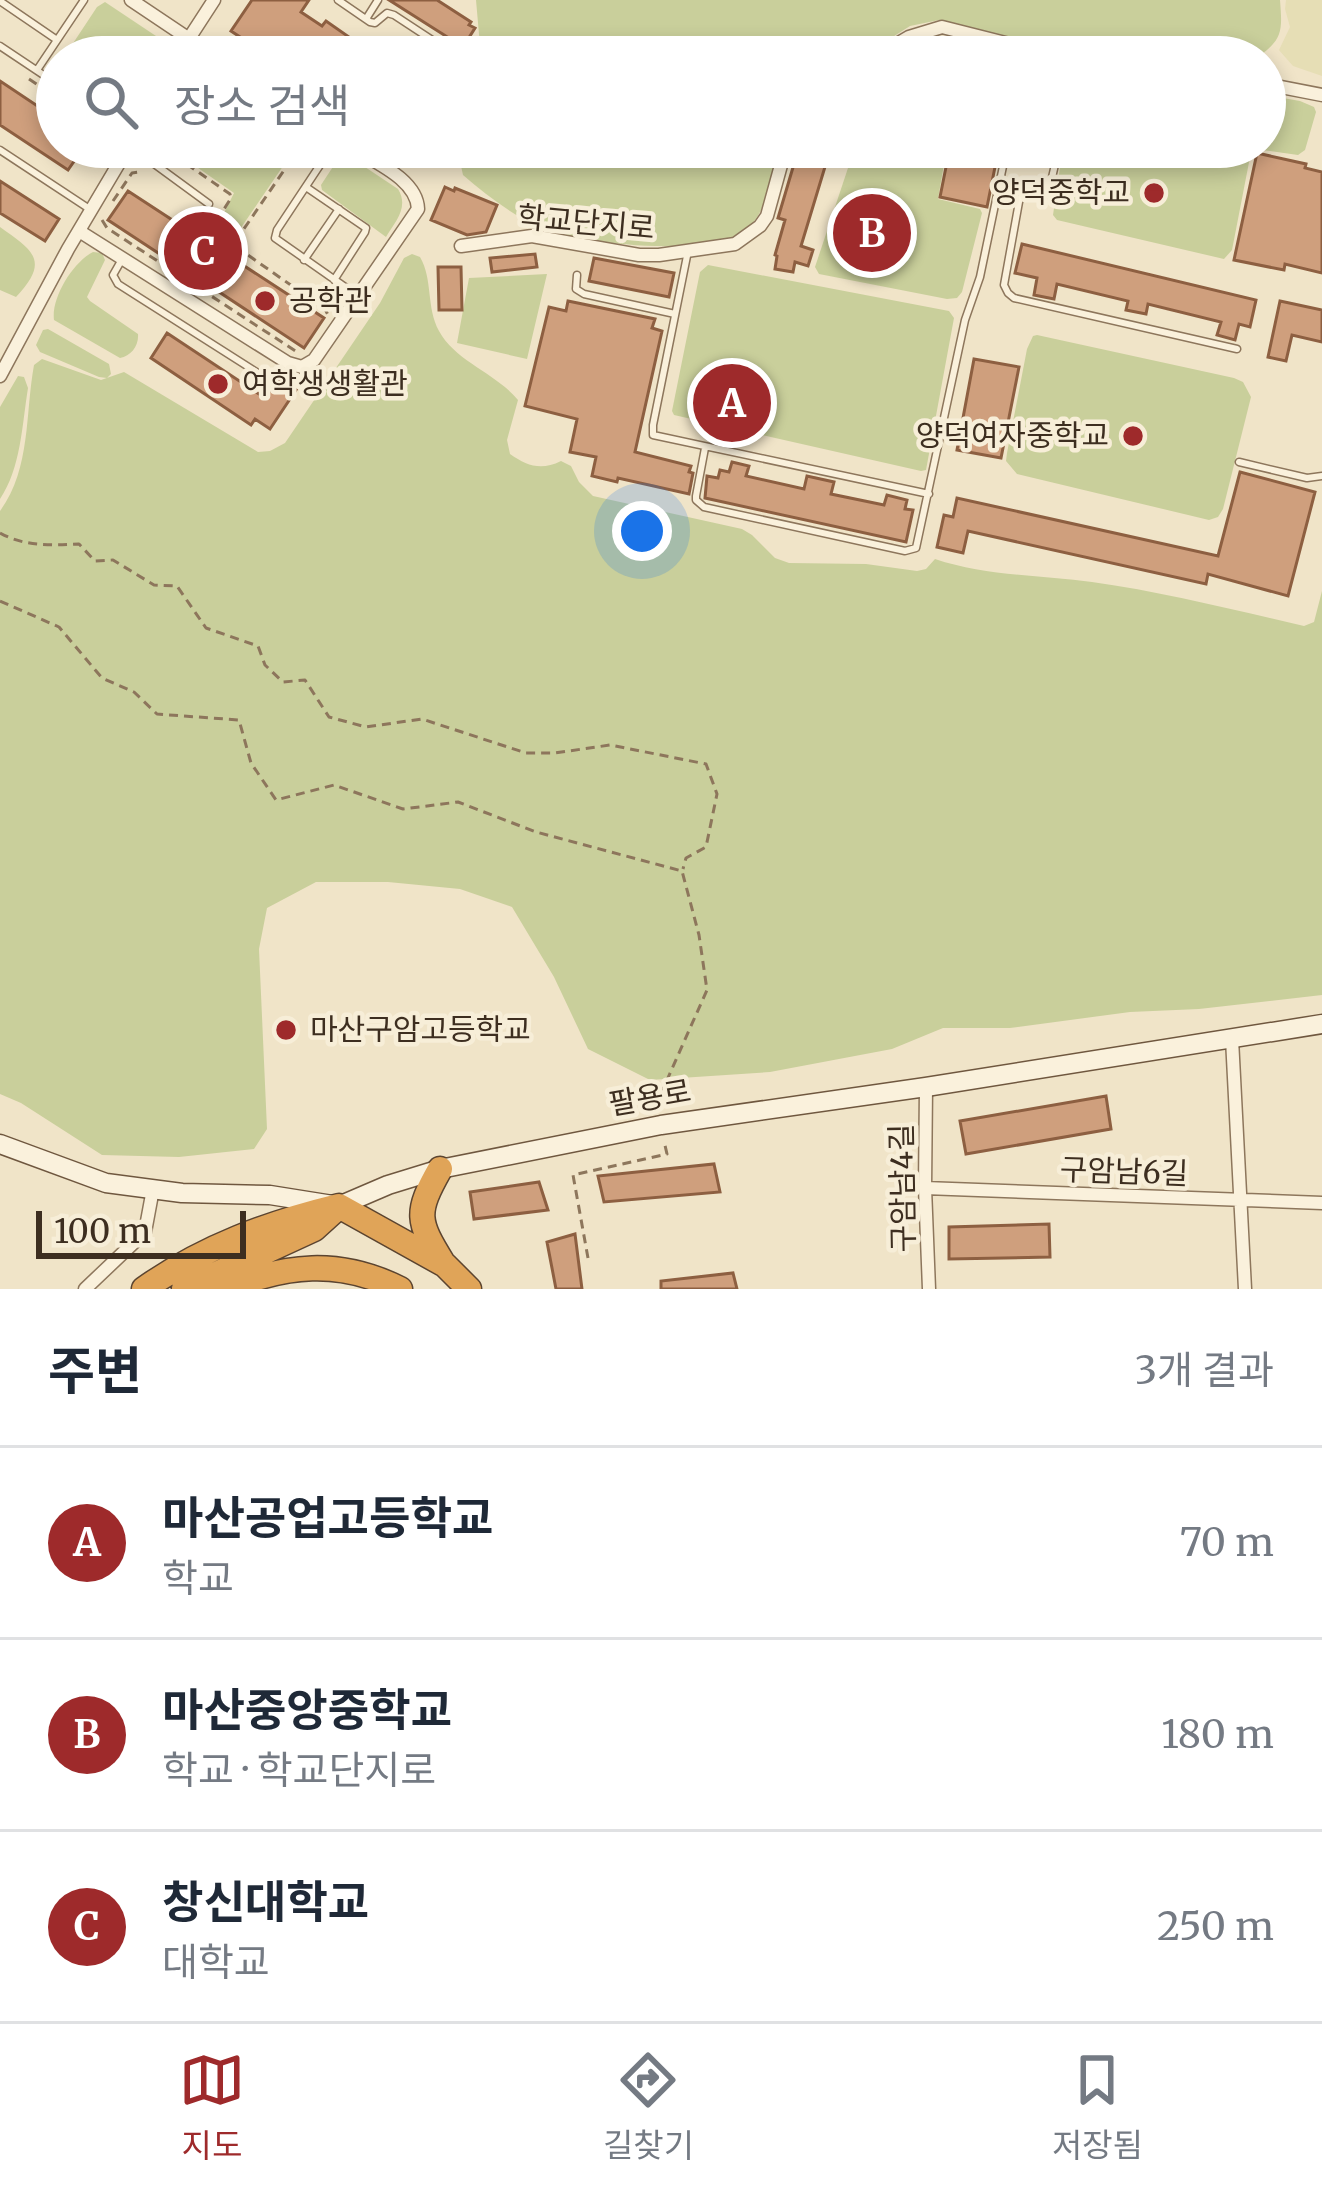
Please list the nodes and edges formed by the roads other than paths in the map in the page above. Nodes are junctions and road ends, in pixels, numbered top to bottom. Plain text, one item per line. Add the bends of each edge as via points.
1 (84, 0) edge
2 (130, 0) edge
3 (214, 0) edge
4 (338, 0) edge
5 (378, 0) edge
6 (0, 1) edge
7 (366, 20) junction
8 (51, 36) edge
9 (60, 36) edge
10 (184, 36) edge
11 (191, 36) edge
12 (426, 36) edge
13 (912, 36) edge
14 (970, 36) edge
15 (0, 46) edge
16 (36, 69) edge
17 (1286, 88) edge
18 (1322, 95) edge
19 (0, 151) edge
20 (119, 168) edge
21 (157, 168) edge
22 (318, 168) edge
23 (383, 168) edge
24 (780, 168) edge
25 (1003, 168) edge
26 (1054, 168) edge
27 (306, 187) junction
28 (209, 204) dead end
29 (339, 209) junction
30 (91, 210) junction
31 (79, 231) junction
32 (461, 246) dead end
33 (688, 251) junction
34 (122, 258) junction
35 (304, 260) junction
36 (577, 275) dead end
37 (334, 280) junction
38 (359, 297) junction
39 (675, 314) junction
40 (1237, 349) dead end
41 (0, 376) edge
42 (269, 380) dead end
43 (705, 448) junction
44 (1239, 462) dead end
45 (1322, 476) edge
46 (929, 494) junction
47 (1322, 1024) edge
48 (1232, 1039) junction
49 (926, 1087) junction
50 (0, 1144) edge
51 (440, 1168) junction
52 (925, 1188) junction
53 (153, 1189) junction
54 (1239, 1201) junction
55 (1322, 1203) edge
56 (339, 1206) junction
57 (445, 1265) junction
58 (85, 1289) edge
59 (144, 1289) edge
60 (184, 1289) edge
61 (224, 1289) edge
62 (400, 1289) edge
63 (470, 1289) edge
64 (929, 1289) edge
65 (1245, 1289) edge

1 - 9 lane
2 - 10 street
3 - 11 street
4 - 7 lane
5 - 7 lane
6 - 8 lane
7 - 12 lane via 387,13
13 - 14 street via 942,27
15 - 16 lane
17 - 18 street
19 - 30 lane
20 - 30 street
21 - 28 lane
22 - 27 lane
23 - 38 street via 418,202
24 - 33 street, 학교단지로 via 760,226 735,244
25 - 46 lane
26 - 40 lane via 1050,192 1019,202 1008,293
27 - 29 lane
27 - 35 lane via 275,234
29 - 35 lane
29 - 37 lane via 365,232
30 - 31 street
31 - 34 street
31 - 41 street
32 - 33 street, 학교단지로 via 532,236 639,255
33 - 39 lane
34 - 38 street via 296,366 314,360
34 - 42 lane via 113,275 118,284
35 - 37 lane
36 - 39 lane via 579,292
37 - 38 lane
39 - 43 lane via 652,431
43 - 46 lane
43 - 46 lane via 696,496 704,507 883,547 916,548
44 - 45 lane
47 - 48 main road, 팔용로
48 - 49 main road, 팔용로
48 - 54 street
49 - 51 main road, 팔용로 via 661,1125
49 - 52 street, 구암남4길
50 - 53 main road via 106,1183
51 - 56 main road, 팔용로
51 - 57 highway via 422,1205 423,1230
52 - 54 street, 구암남6길
52 - 64 street, 구암남4길
53 - 56 main road
53 - 58 street via 145,1232
54 - 55 street, 구암남6길
54 - 65 street
56 - 57 highway
56 - 59 highway via 203,1252
56 - 60 highway via 314,1229
57 - 63 highway
61 - 62 highway via 306,1267

